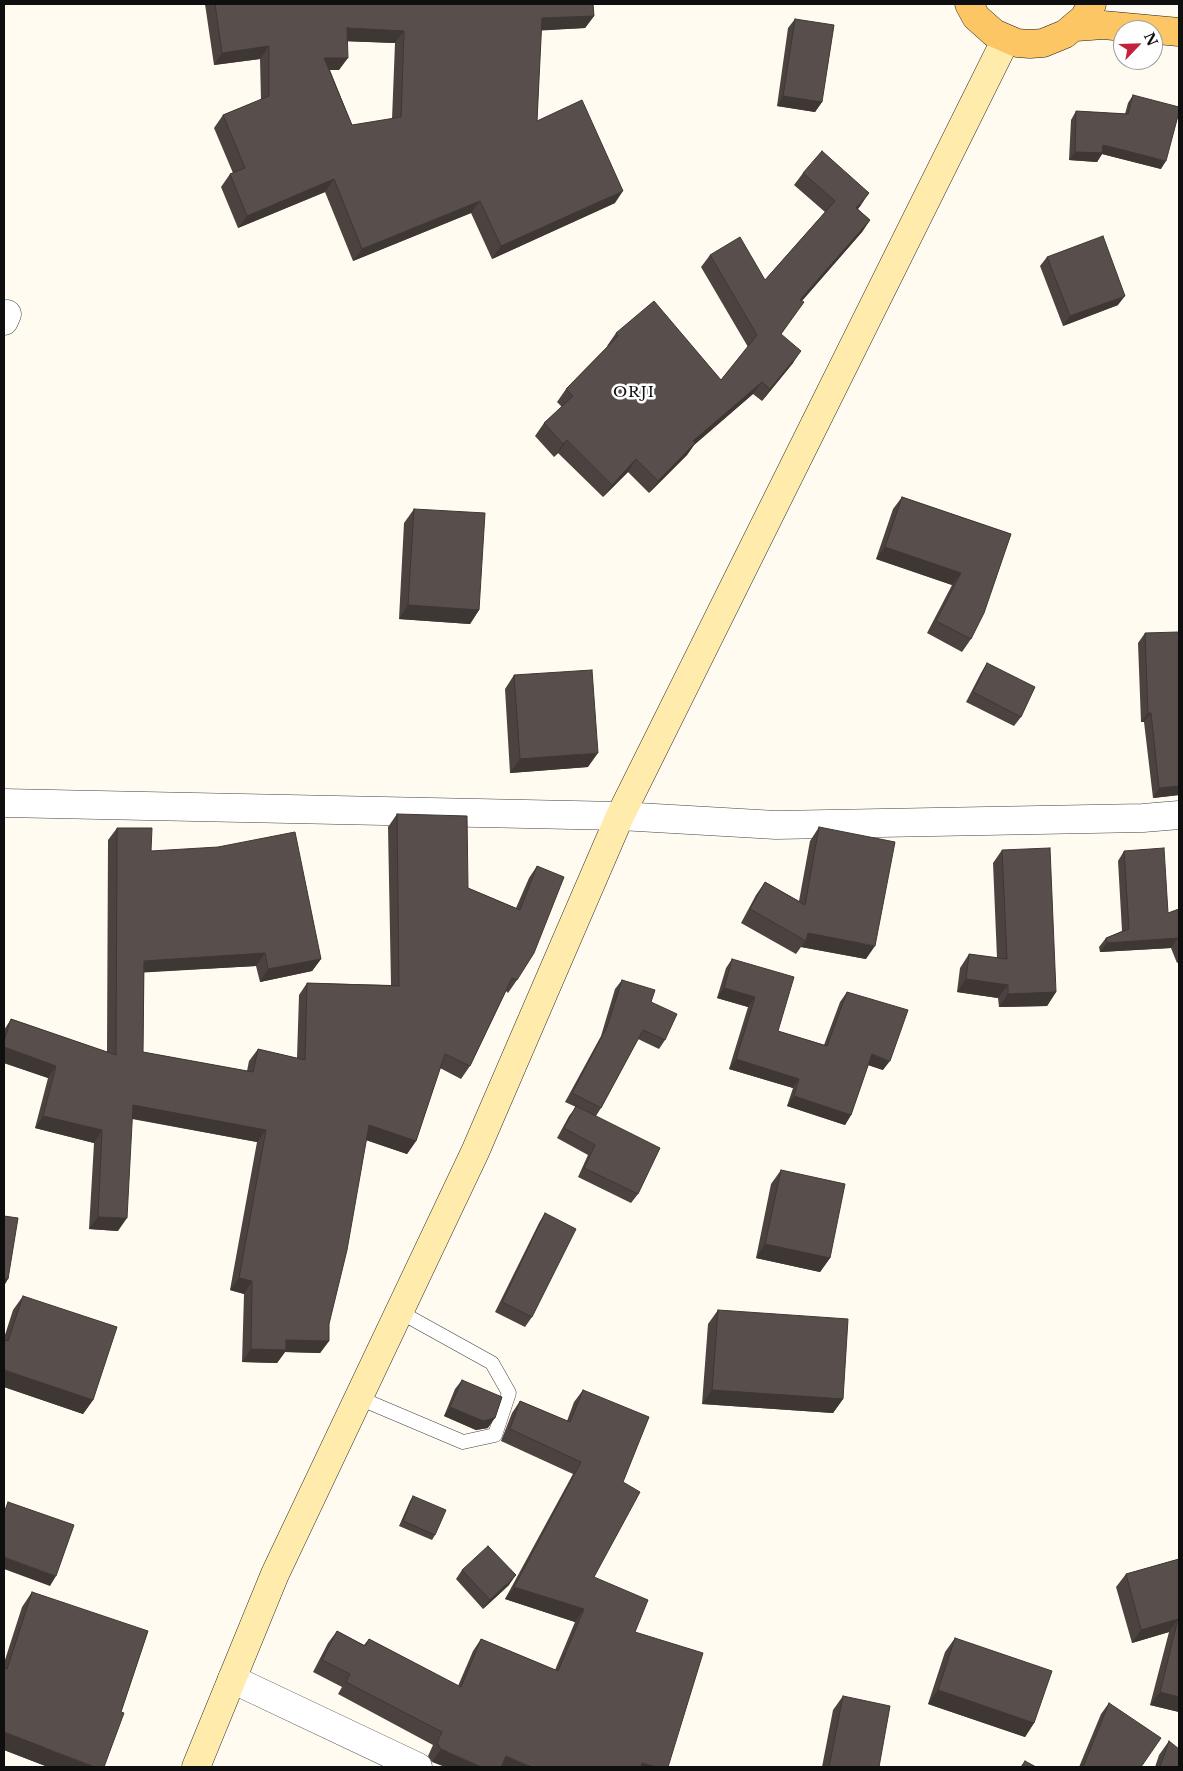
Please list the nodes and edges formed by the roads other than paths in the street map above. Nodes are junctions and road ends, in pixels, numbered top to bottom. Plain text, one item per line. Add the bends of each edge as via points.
1 (950, 4) edge
2 (1092, 4) edge
3 (972, 10) edge
4 (1076, 27) junction
5 (1179, 32) edge
6 (1006, 39) junction
7 (4, 803) edge
8 (1179, 815) edge
9 (620, 816) junction
10 (400, 1312) junction
11 (358, 1398) junction
12 (232, 1679) junction
13 (196, 1767) edge
14 (418, 1767) edge

1 - 3 main road
2 - 4 main road
3 - 6 main road via 989,30
4 - 5 main road via 1103,25
4 - 6 main road via 1042,43
6 - 9 main road
7 - 9 street
8 - 9 street via 786,825
9 - 10 main road via 476,1152
10 - 11 main road
10 - 11 lane via 492,1363 509,1393 495,1435 463,1442
11 - 12 main road via 275,1574
12 - 13 main road
12 - 14 street

